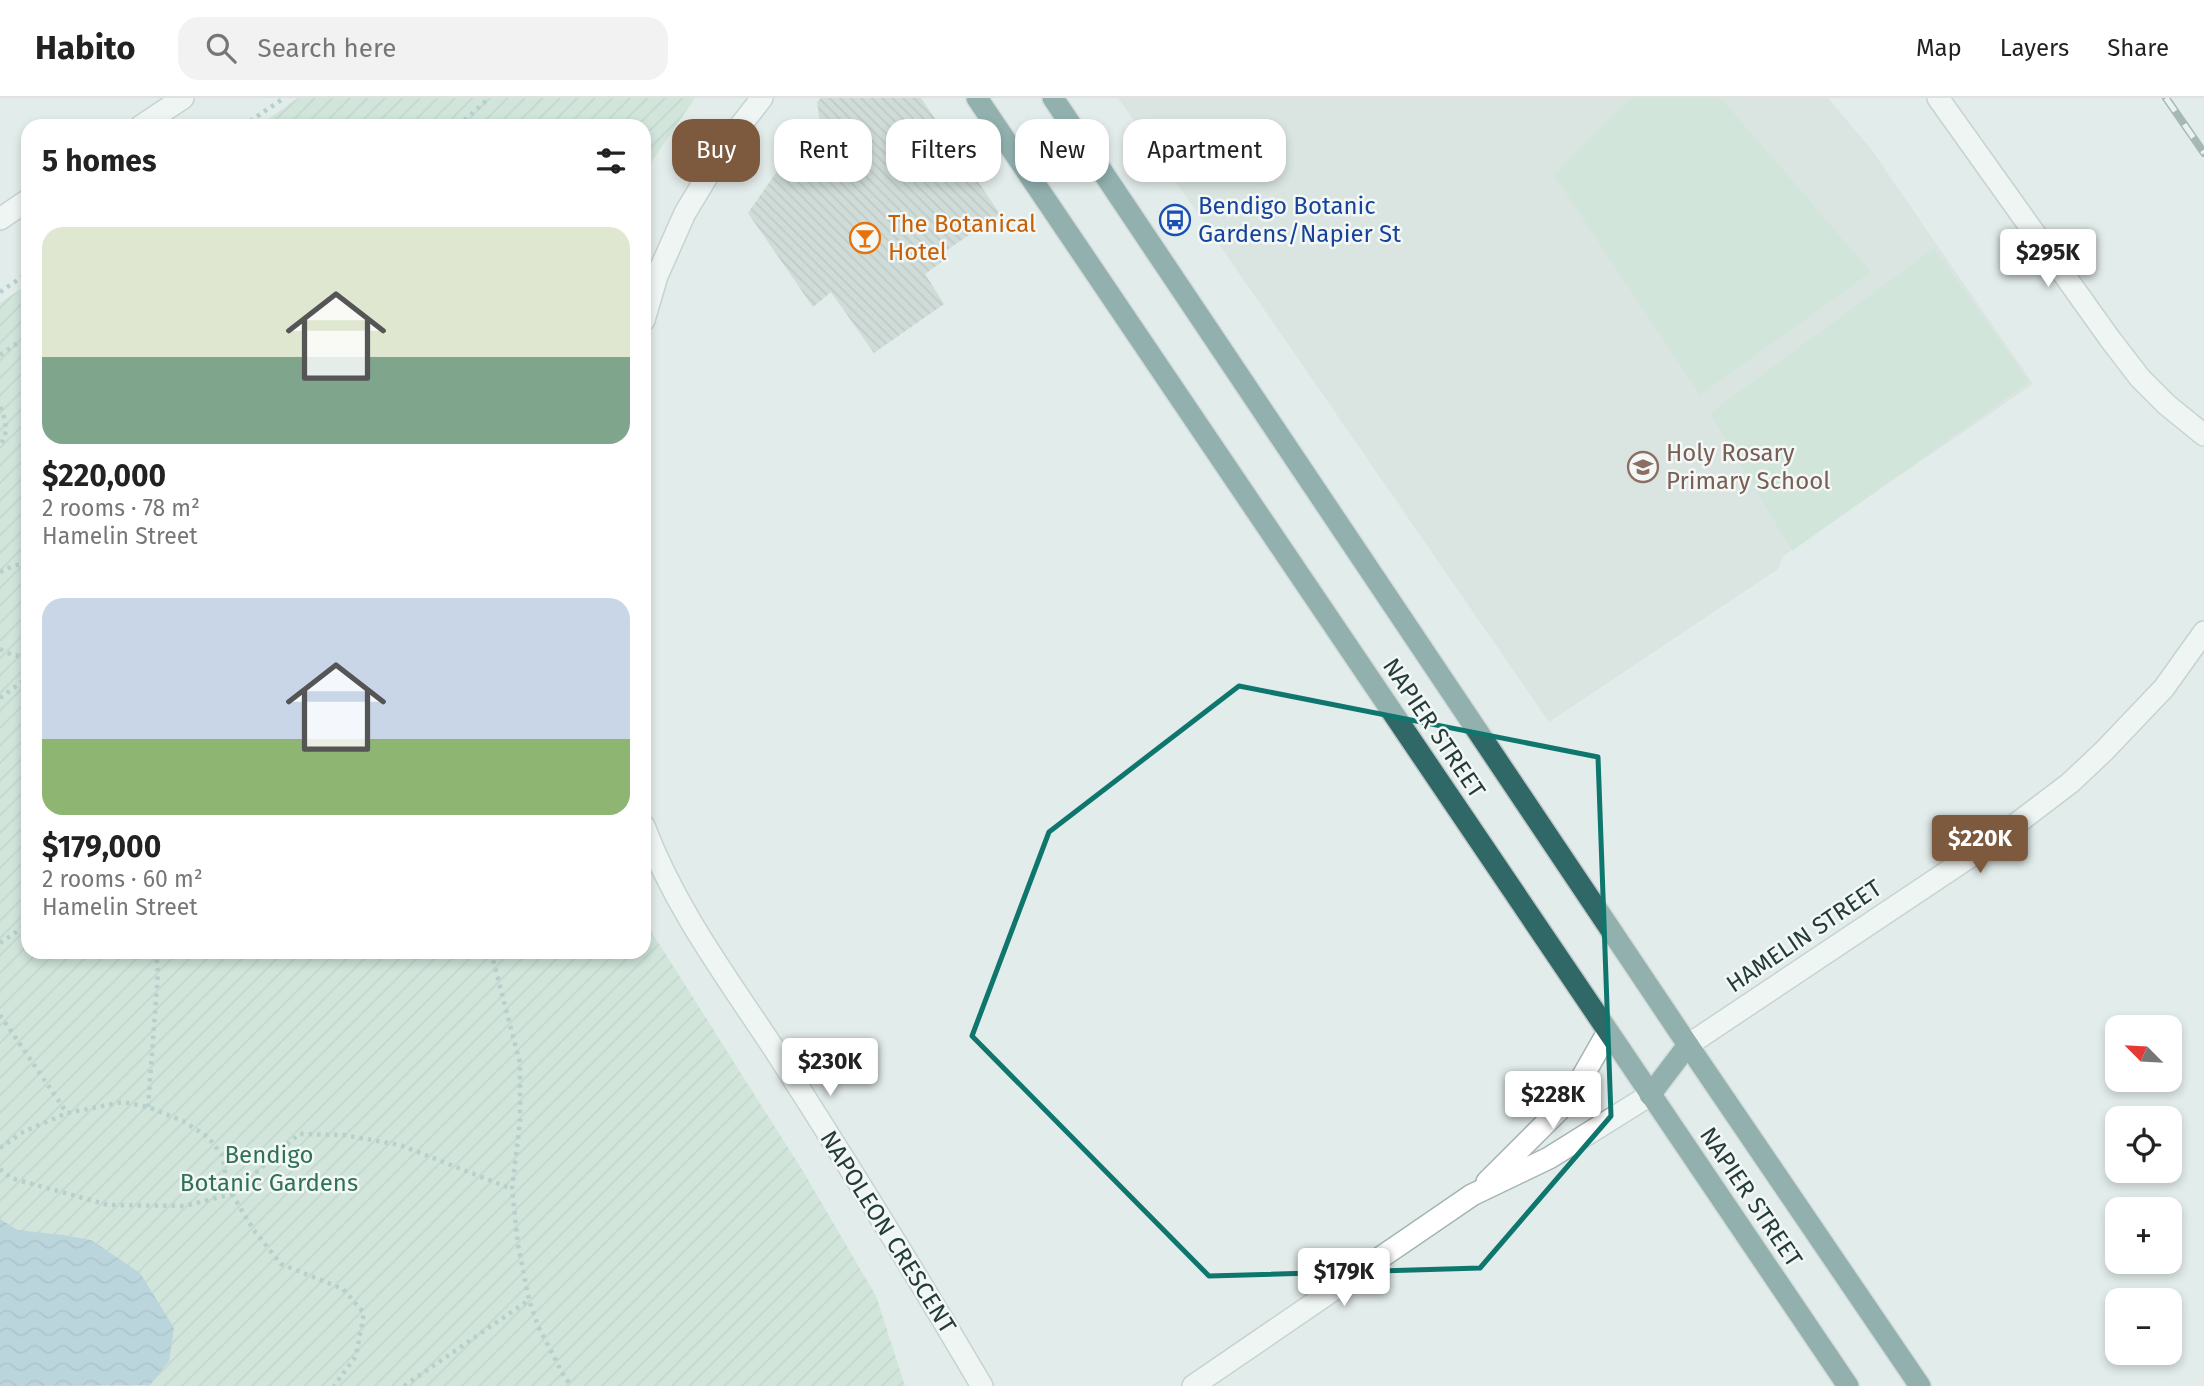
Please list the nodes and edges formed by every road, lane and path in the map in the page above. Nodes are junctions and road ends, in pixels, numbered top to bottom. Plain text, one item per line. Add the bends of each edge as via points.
1 (183, 98) edge
2 (284, 98) edge
3 (489, 98) edge
4 (762, 98) edge
5 (977, 98) edge
6 (1053, 98) edge
7 (1938, 98) edge
8 (152, 119) edge
9 (253, 119) edge
10 (466, 119) edge
11 (21, 206) edge
12 (0, 219) edge
13 (21, 277) edge
14 (0, 292) edge
15 (651, 296) edge
16 (21, 341) edge
17 (0, 355) edge
18 (0, 407) edge
19 (2204, 436) edge
20 (0, 445) edge
21 (21, 565) edge
22 (0, 571) edge
23 (2204, 632) edge
24 (0, 649) edge
25 (21, 656) edge
26 (21, 682) edge
27 (0, 698) edge
28 (651, 845) edge
29 (21, 929) edge
30 (0, 943) edge
31 (157, 959) edge
32 (493, 959) edge
33 (0, 1015) edge
34 (1608, 1032) junction
35 (1688, 1045) junction
36 (1650, 1095) junction
37 (148, 1107) junction
38 (67, 1113) junction
39 (0, 1148) edge
40 (0, 1169) edge
41 (512, 1189) junction
42 (232, 1194) junction
43 (1472, 1195) junction
44 (529, 1300) junction
45 (334, 1386) edge
46 (404, 1386) edge
47 (572, 1386) edge
48 (982, 1386) edge
49 (1193, 1386) edge
50 (1848, 1386) edge
51 (1920, 1386) edge

1 - 8 street
2 - 9 path
3 - 10 path
4 - 15 street via 729,140 685,213
5 - 34 highway, NAPIER STREET
6 - 35 highway, NAPIER STREET
7 - 19 street via 2140,378
11 - 12 street
13 - 14 path
16 - 17 path
18 - 20 path via 7,421
21 - 22 path
23 - 35 street, HAMELIN STREET via 2164,688 2070,783 1995,839
24 - 25 path
26 - 27 path
28 - 48 street, NAPOLEON CRESCENT via 701,942 844,1159
29 - 30 path
31 - 37 path
32 - 41 path via 520,1063 520,1121
33 - 38 path
34 - 36 highway, NAPIER STREET
34 - 43 street, HAMELIN STREET via 1558,1111
35 - 36 highway, HAMELIN STREET
35 - 51 highway, NAPIER STREET
36 - 43 street, HAMELIN STREET via 1549,1158
36 - 50 highway, NAPIER STREET
37 - 38 path via 123,1102
37 - 42 path via 208,1137 222,1155
38 - 39 path via 23,1132
40 - 42 path via 11,1178 108,1205 185,1206
41 - 42 path via 400,1145 344,1135 299,1134
41 - 44 path
42 - 45 path via 281,1264 343,1289 364,1312 356,1356
43 - 49 street, HAMELIN STREET
44 - 46 path
44 - 47 path via 550,1351

